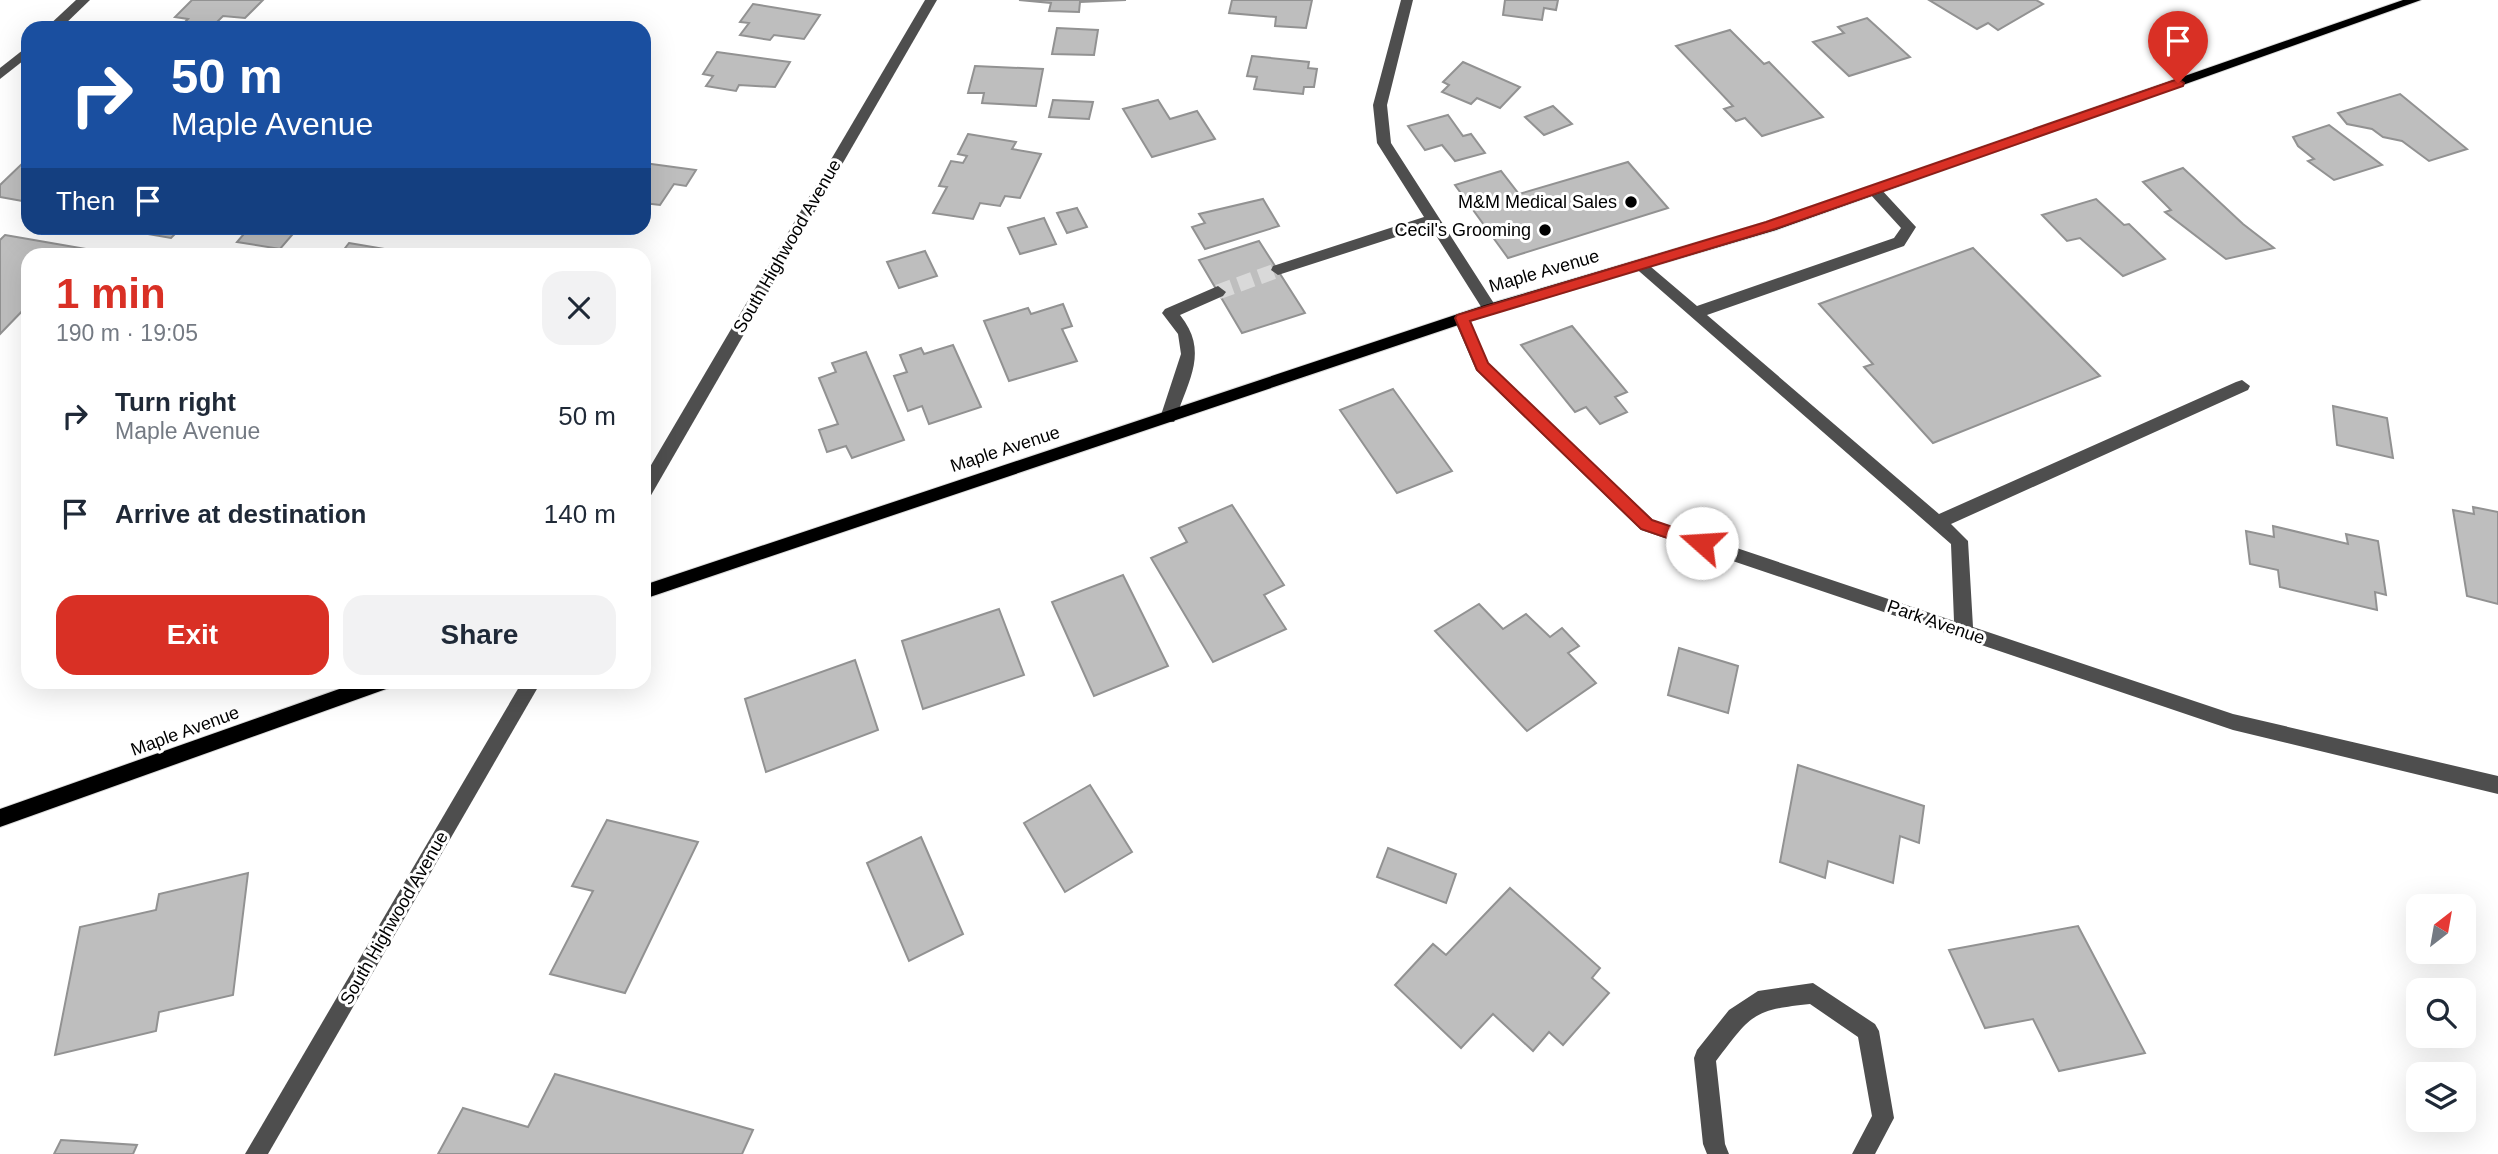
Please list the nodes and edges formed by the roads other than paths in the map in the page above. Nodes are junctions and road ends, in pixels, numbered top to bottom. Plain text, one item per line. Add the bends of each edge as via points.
1 (84, 0) edge
2 (931, 0) edge
3 (1407, 0) edge
4 (2415, 0) edge
5 (61, 21) edge
6 (21, 56) edge
7 (1, 73) edge
8 (1874, 190) junction
9 (1432, 220) junction
10 (1639, 265) junction
11 (1278, 271) tunnel mouth
12 (1218, 292) tunnel mouth
13 (1490, 309) junction
14 (1694, 313) junction
15 (1462, 318) junction
16 (2242, 386) dead end
17 (1168, 418) junction
18 (651, 480) edge
19 (1937, 522) junction
20 (651, 590) edge
21 (1964, 632) junction
22 (363, 689) edge
23 (529, 689) edge
24 (2498, 785) edge
25 (0, 818) edge
26 (256, 1154) edge
27 (1718, 1154) edge
28 (1863, 1154) edge

1 - 5 street
2 - 18 street, South Highwood Avenue
3 - 9 street via 1380,105 1382,131 1384,143
4 - 8 main road, Maple Avenue
6 - 7 street
8 - 10 main road, Maple Avenue
8 - 14 street via 1909,227 1899,242
9 - 11 street
9 - 13 street
10 - 13 main road, Maple Avenue
10 - 14 street
12 - 17 street via 1170,313 1185,332 1189,354
13 - 15 main road, Maple Avenue
14 - 19 street
15 - 17 main road, Maple Avenue
15 - 21 street, Park Avenue via 1482,366 1647,524
16 - 19 street
17 - 20 main road, Maple Avenue
19 - 21 street via 1959,541
21 - 24 street, Park Avenue via 2233,722
22 - 25 main road, Maple Avenue
23 - 26 street, South Highwood Avenue
27 - 28 street via 1705,1058 1736,1017 1765,998 1814,993 1868,1031 1883,1118

